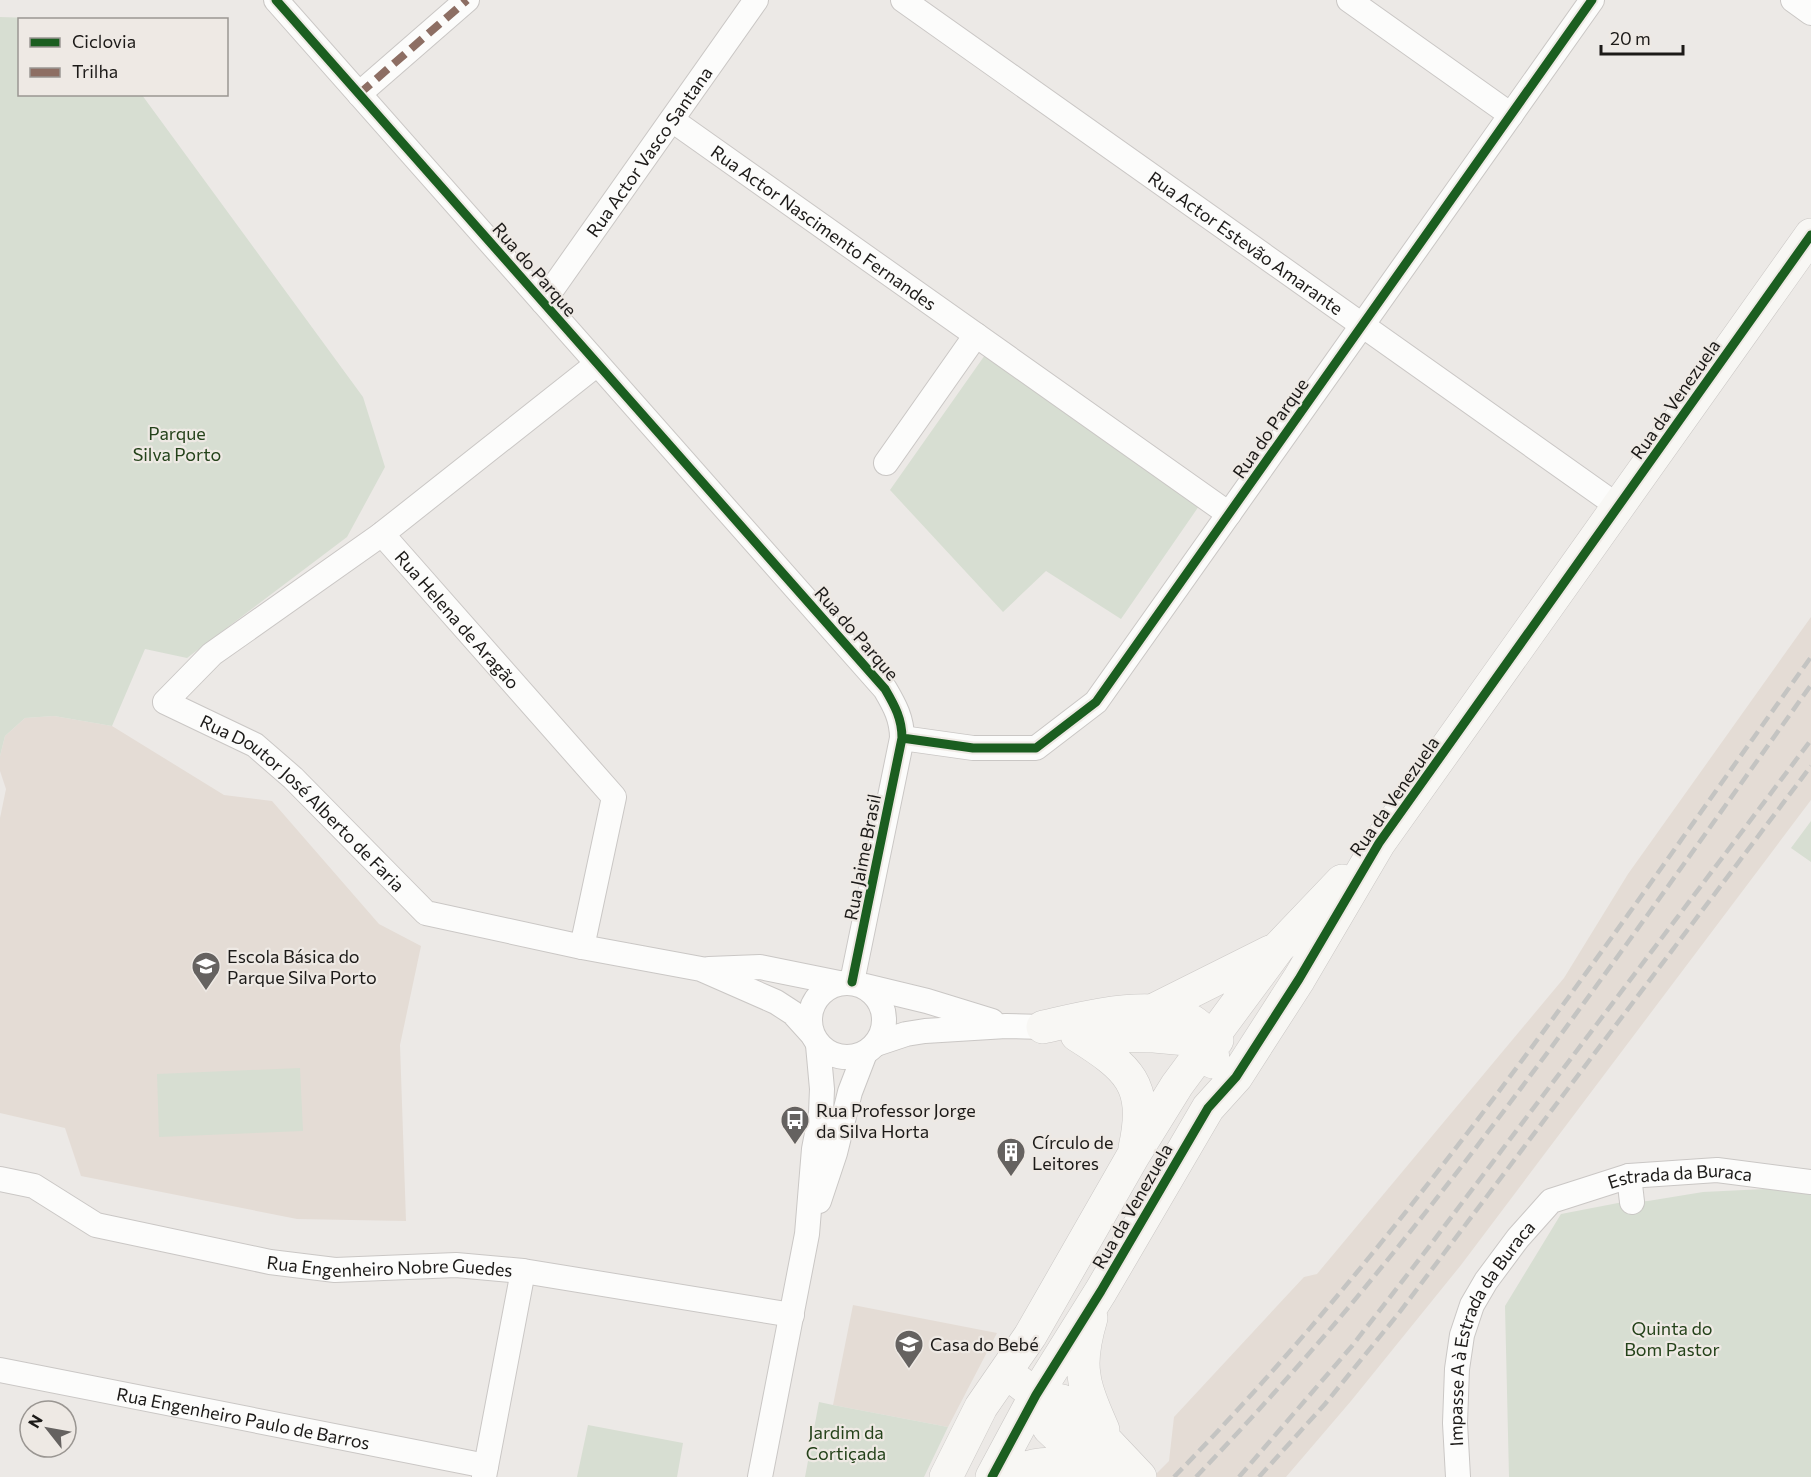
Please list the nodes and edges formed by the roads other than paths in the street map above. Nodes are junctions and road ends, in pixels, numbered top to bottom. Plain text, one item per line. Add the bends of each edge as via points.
1 (276, 0) edge
2 (467, 0) edge
3 (756, 0) edge
4 (903, 0) edge
5 (1349, 0) edge
6 (1592, 0) edge
7 (1793, 0) edge
8 (1811, 13) edge
9 (359, 94) junction
10 (1511, 115) junction
11 (672, 120) junction
12 (1811, 235) edge
13 (543, 302) junction
14 (1362, 326) junction
15 (976, 335) junction
16 (597, 364) junction
17 (886, 463) dead end
18 (1619, 507) junction
19 (1229, 514) junction
20 (382, 534) junction
21 (903, 738) junction
22 (1378, 843) junction
23 (582, 946) junction
24 (1279, 947) junction
25 (701, 969) junction
26 (852, 984) junction
27 (1154, 1010) junction
28 (1276, 1015) junction
29 (1006, 1026) junction
30 (1042, 1027) junction
31 (1077, 1035) junction
32 (815, 1039) junction
33 (1209, 1041) junction
34 (870, 1048) junction
35 (1208, 1108) junction
36 (1133, 1156) junction
37 (1629, 1176) junction
38 (0, 1179) edge
39 (1811, 1182) edge
40 (1551, 1201) joint
41 (1632, 1202) dead end
42 (807, 1234) junction
43 (523, 1271) junction
44 (1101, 1291) junction
45 (792, 1315) junction
46 (0, 1370) edge
47 (1005, 1372) junction
48 (1036, 1395) junction
49 (1109, 1443) junction
50 (485, 1472) edge
51 (1100, 1476) edge
52 (1139, 1476) edge
53 (760, 1477) edge
54 (946, 1477) edge
55 (992, 1477) edge
56 (1011, 1477) edge
57 (1458, 1477) edge

1 - 9 street, Rua do Parque
2 - 9 street
3 - 11 street, Rua Actor Vasco Santana
4 - 14 street, Rua Actor Estevão Amarante
5 - 10 street
6 - 10 street, Rua do Parque
7 - 8 street
9 - 13 street, Rua do Parque
10 - 14 street, Rua do Parque
11 - 13 street, Rua Actor Vasco Santana
11 - 15 street, Rua Actor Nascimento Fernandes
12 - 18 street, Rua da Venezuela
13 - 16 street, Rua do Parque
14 - 18 street, Rua Actor Estevão Amarante
14 - 19 street, Rua do Parque
15 - 17 street
15 - 19 street, Rua Actor Nascimento Fernandes
16 - 20 street, Rua Helena de Aragão
16 - 21 street, Rua do Parque via 885,689 898,712
18 - 22 street, Rua da Venezuela
19 - 21 street, Rua do Parque via 1096,702 1036,748 973,748
20 - 23 street, Rua Helena de Aragão via 614,797
20 - 23 street, Rua Doutor José Alberto de Faria via 212,654 165,702 255,745 294,778 426,913
21 - 26 street, Rua Jaime Brasil
22 - 24 street, Rua da Venezuela
22 - 28 street, Rua da Venezuela
23 - 25 street, Rua Doutor José Alberto de Faria
24 - 27 street
24 - 33 street, Rua da Venezuela
25 - 26 street, Rua Doutor José Alberto de Faria via 760,967
25 - 32 street, Rua Doutor José Alberto de Faria via 776,1002
26 - 29 street via 927,1001
26 - 32 street via 827,987 814,1002 809,1021
26 - 34 street via 875,994 882,1006 882,1032
27 - 30 street via 1095,1015
27 - 33 street via 1189,1020
28 - 33 street via 1252,1030
28 - 35 street, Rua da Venezuela via 1236,1077
29 - 30 street
29 - 34 street via 906,1034
30 - 31 street
31 - 33 street
31 - 36 street via 1120,1065 1136,1090 1140,1109
32 - 34 street via 828,1053 841,1057 853,1057
32 - 42 street via 822,1089
33 - 35 street via 1213,1059
33 - 36 street, Rua da Venezuela
34 - 42 street via 850,1092 836,1154
35 - 44 street, Rua da Venezuela
36 - 47 street, Rua da Venezuela via 1030,1336
37 - 39 street, Estrada da Buraca via 1717,1170
37 - 40 street, Estrada da Buraca
37 - 41 street
38 - 43 street, Rua Engenheiro Nobre Guedes via 34,1186 96,1226 270,1262 336,1270 456,1265
40 - 57 street, Impasse A à Estrada da Buraca via 1486,1281 1462,1335 1455,1423
42 - 45 street
43 - 45 street, Rua Engenheiro Nobre Guedes
43 - 50 street, Rua Engenheiro Paulo de Barros
44 - 48 street, Rua da Venezuela
44 - 49 street via 1090,1320 1083,1375
45 - 53 street
46 - 50 street, Rua Engenheiro Paulo de Barros
47 - 48 street
47 - 54 street, Rua da Venezuela via 981,1407
48 - 49 street via 1072,1405
48 - 51 street via 1049,1428
48 - 55 street, Rua da Venezuela
49 - 52 street
51 - 56 street via 1073,1466 1049,1463

